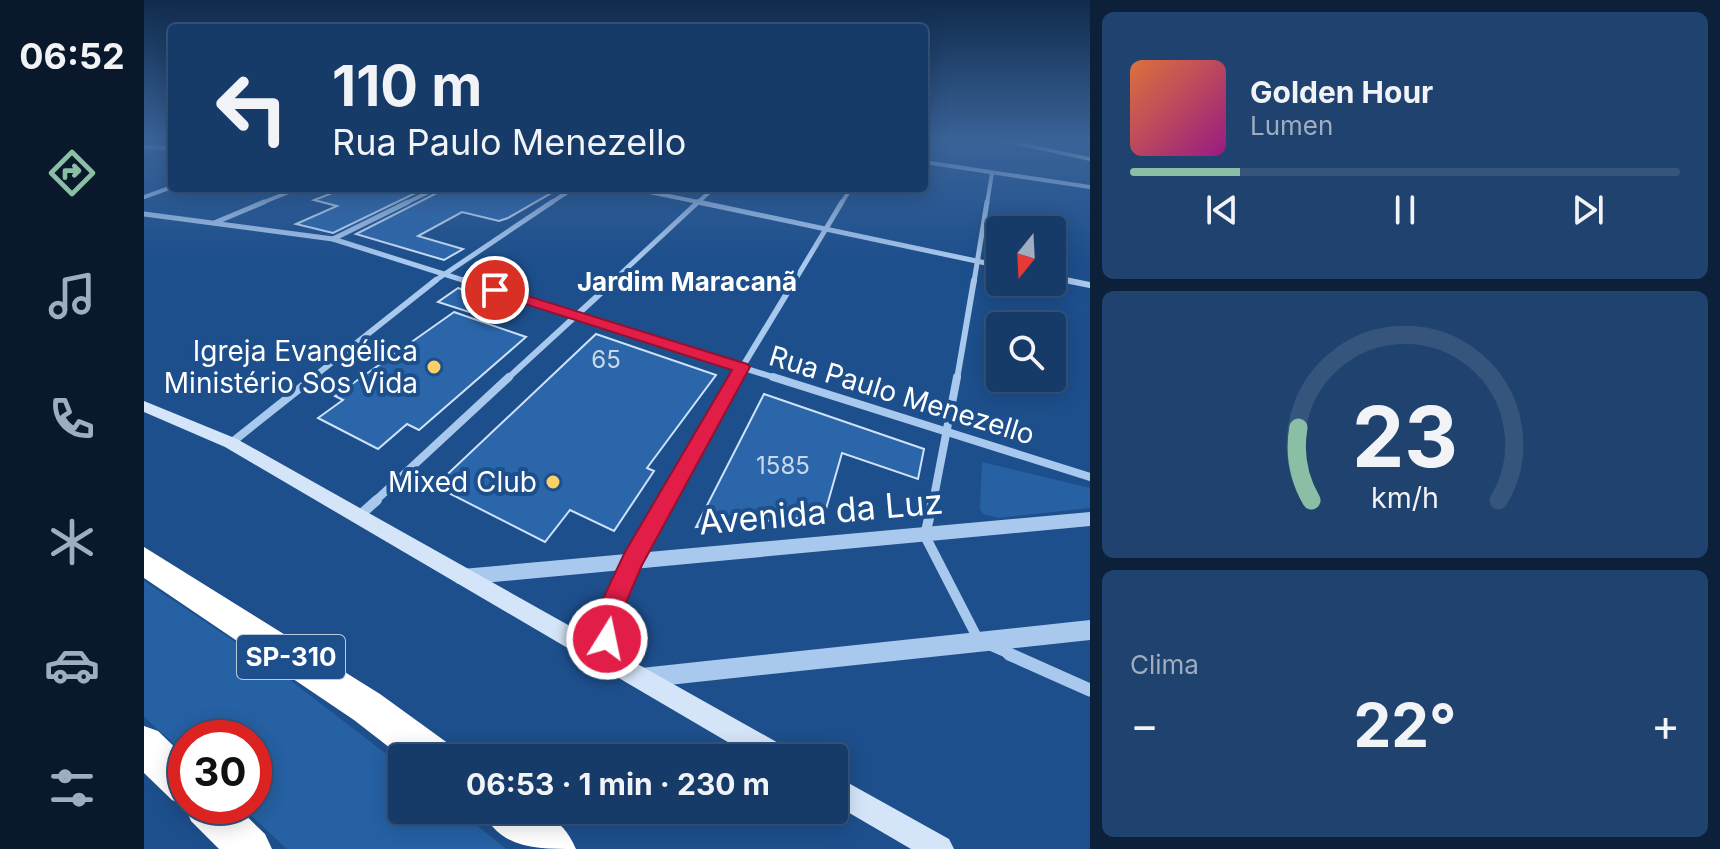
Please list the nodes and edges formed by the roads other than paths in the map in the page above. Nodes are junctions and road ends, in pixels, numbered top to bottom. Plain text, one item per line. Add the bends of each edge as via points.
1 (991, 182) edge
2 (1052, 182) edge
3 (1090, 187) edge
4 (168, 188) edge
5 (289, 192) edge
6 (429, 192) edge
7 (568, 192) edge
8 (649, 192) edge
9 (709, 192) edge
10 (849, 192) edge
11 (144, 197) edge
12 (698, 202) junction
13 (144, 214) edge
14 (213, 223) junction
15 (826, 229) junction
16 (333, 239) junction
17 (979, 261) junction
18 (986, 263) edge
19 (443, 274) junction
20 (1066, 280) edge
21 (1090, 285) edge
22 (573, 315) junction
23 (742, 367) junction
24 (144, 406) edge
25 (948, 432) junction
26 (231, 443) junction
27 (1090, 477) edge
28 (357, 517) junction
29 (1090, 519) edge
30 (925, 536) junction
31 (633, 559) junction
32 (144, 561) edge
33 (462, 577) junction
34 (1090, 630) edge
35 (979, 641) junction
36 (634, 674) junction
37 (1090, 690) edge
38 (416, 744) edge
39 (756, 744) edge
40 (144, 745) edge
41 (168, 768) edge
42 (848, 797) edge
43 (224, 824) edge
44 (521, 824) edge
45 (250, 849) edge
46 (554, 849) edge
47 (939, 849) edge

1 - 17 street
2 - 3 street
4 - 11 street
5 - 14 street
6 - 16 street
7 - 19 street
8 - 12 street
9 - 12 street
10 - 15 street
12 - 15 street
12 - 22 street
13 - 14 street, Rua Paulo Menezello
14 - 16 street, Rua Paulo Menezello
15 - 17 street
15 - 23 street
16 - 19 street, Rua Paulo Menezello
17 - 18 street
17 - 25 street
19 - 22 street, Rua Paulo Menezello
19 - 26 street
20 - 21 street
22 - 23 street, Rua Paulo Menezello
22 - 28 street
23 - 25 street, Rua Paulo Menezello
23 - 31 street
24 - 26 main road
25 - 27 street, Rua Paulo Menezello
25 - 30 street
26 - 28 main road
28 - 33 main road
29 - 30 street, Avenida da Luz
30 - 31 street, Avenida da Luz
30 - 35 street
31 - 33 street, Avenida da Luz
31 - 36 street via 608,613 607,639
32 - 38 highway, SP-310
33 - 36 main road
34 - 35 street
35 - 36 street
35 - 37 street
36 - 39 main road
40 - 41 highway
42 - 47 main road
43 - 45 highway
44 - 46 highway

